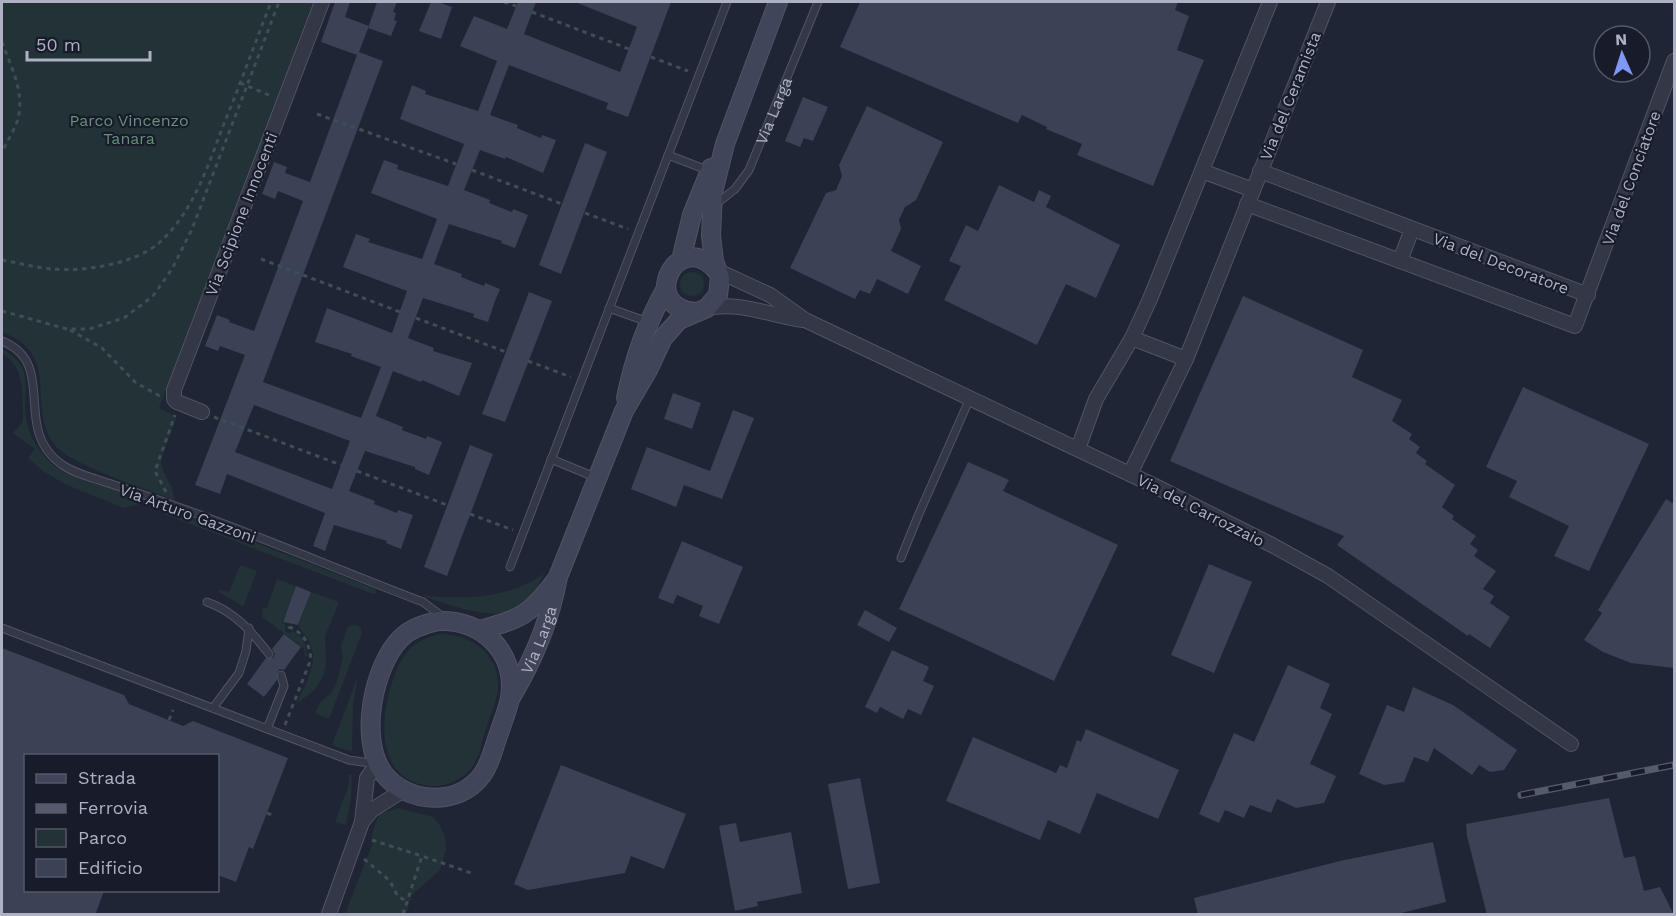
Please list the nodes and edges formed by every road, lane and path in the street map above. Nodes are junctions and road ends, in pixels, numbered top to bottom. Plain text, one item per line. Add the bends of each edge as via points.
1 (271, 2) edge
2 (279, 2) edge
3 (322, 2) edge
4 (504, 2) edge
5 (726, 2) edge
6 (778, 2) edge
7 (818, 2) edge
8 (1270, 2) edge
9 (1328, 2) edge
10 (516, 6) dead end
11 (532, 12) dead end
12 (2, 42) edge
13 (629, 49) dead end
14 (651, 57) dead end
15 (1674, 61) edge
16 (691, 72) dead end
17 (240, 83) junction
18 (247, 86) junction
19 (284, 101) junction
20 (317, 114) dead end
21 (725, 144) junction
22 (2, 152) edge
23 (668, 155) junction
24 (456, 164) dead end
25 (472, 170) dead end
26 (710, 171) junction
27 (1202, 171) junction
28 (1260, 171) junction
29 (1253, 190) junction
30 (562, 204) dead end
31 (1247, 204) junction
32 (711, 207) junction
33 (585, 213) dead end
34 (1412, 229) junction
35 (630, 230) dead end
36 (261, 259) dead end
37 (2, 260) edge
38 (681, 260) junction
39 (1400, 261) junction
40 (716, 270) junction
41 (666, 288) junction
42 (1588, 295) junction
43 (609, 308) junction
44 (701, 310) junction
45 (2, 311) edge
46 (400, 312) dead end
47 (416, 318) dead end
48 (805, 320) junction
49 (648, 322) junction
50 (67, 329) junction
51 (1132, 338) junction
52 (2, 341) edge
53 (506, 352) dead end
54 (1186, 359) junction
55 (528, 361) dead end
56 (573, 377) dead end
57 (970, 398) junction
58 (163, 400) dead end
59 (170, 411) dead end
60 (624, 411) junction
61 (202, 412) joint
62 (175, 414) junction
63 (184, 417) dead end
64 (1078, 449) junction
65 (551, 459) junction
66 (341, 465) dead end
67 (357, 471) dead end
68 (1130, 474) junction
69 (597, 478) junction
70 (166, 497) dead end
71 (447, 505) dead end
72 (470, 514) dead end
73 (514, 530) dead end
74 (901, 558) dead end
75 (510, 567) dead end
76 (558, 577) junction
77 (207, 602) dead end
78 (447, 621) junction
79 (290, 624) dead end
80 (2, 628) edge
81 (249, 628) junction
82 (480, 630) junction
83 (269, 654) dead end
84 (281, 675) dead end
85 (510, 699) junction
86 (213, 708) junction
87 (173, 710) dead end
88 (169, 720) dead end
89 (285, 726) dead end
90 (267, 729) junction
91 (1571, 744) dead end
92 (377, 764) junction
93 (402, 790) junction
94 (267, 813) dead end
95 (272, 816) dead end
96 (362, 822) junction
97 (367, 846) dead end
98 (365, 852) dead end
99 (422, 855) junction
100 (363, 858) junction
101 (359, 867) dead end
102 (474, 874) dead end
103 (407, 902) junction
104 (329, 915) edge
105 (403, 915) edge

1 - 17 path
2 - 18 path
3 - 19 street, Via Scipione Innocenti
4 - 10 path
5 - 23 lane
6 - 21 main road, Via Larga
7 - 32 lane, Via Larga via 749,170 735,189
8 - 27 street
9 - 28 street, Via del Ceramista
11 - 13 path
12 - 22 path via 19,98 18,120
14 - 16 path
15 - 42 street, Via del Conciatore
17 - 18 path
17 - 37 path via 199,186 182,216 159,242 132,258 85,268 54,269
18 - 19 path
18 - 50 path via 192,229 164,283 124,318 89,329
19 - 61 street, Via Scipione Innocenti via 174,390 177,402
20 - 24 path
21 - 26 main road, Via Larga
21 - 32 main road, Via Larga
23 - 26 lane
23 - 43 lane
25 - 30 path
26 - 38 main road, Via Larga via 692,215
27 - 29 street
27 - 51 street
28 - 29 street, Via del Ceramista
28 - 34 street, Via del Decoratore
29 - 31 street, Via del Ceramista
31 - 39 street, Via del Decoratore
31 - 54 street, Via del Ceramista
32 - 40 main road, Via Larga
33 - 35 path
34 - 39 street, Via del Decoratore
34 - 42 street, Via del Decoratore
36 - 46 path
38 - 40 main road via 697,258
38 - 41 main road, Via Larga via 671,269
39 - 42 street, Via del Decoratore via 1575,326
40 - 44 main road, Via Larga via 718,295
40 - 48 street, Via del Carrozzaio via 770,295
41 - 44 main road via 679,308
41 - 49 main road, Via Larga
43 - 49 lane
43 - 65 lane
44 - 48 street, Via del Carrozzaio via 732,306
44 - 60 main road, Via Larga via 679,320 663,338
45 - 50 path
47 - 53 path
48 - 57 street, Via del Carrozzaio
49 - 60 main road, Via Larga via 636,352
50 - 58 path via 102,348 136,383
51 - 54 street
51 - 64 street via 1096,399
52 - 78 lane, Via Arturo Gazzoni via 20,353 30,367 37,429 42,442 61,464 423,602
54 - 68 street, Via del Ceramista
55 - 56 path
57 - 64 street, Via del Carrozzaio
57 - 74 lane
59 - 62 path
60 - 69 main road, Via Larga
61 - 66 path
62 - 63 path
62 - 70 path via 155,471
64 - 68 street, Via del Carrozzaio
65 - 69 lane
65 - 75 lane
67 - 71 path
68 - 91 street, Via del Carrozzaio via 1328,576
69 - 76 main road, Via Larga
72 - 73 path
76 - 82 main road, Via Larga via 530,612
76 - 85 main road, Via Larga via 545,628 527,672
77 - 81 lane via 223,608
78 - 82 main road
78 - 92 main road via 414,629 394,646 386,662 373,704 371,745
79 - 89 path via 304,637 311,659
80 - 86 lane
81 - 83 lane
81 - 86 lane via 239,673
82 - 85 main road via 504,656 510,673
84 - 90 lane via 284,686
85 - 93 main road via 486,769 471,786 452,796 433,799
86 - 90 lane
87 - 88 path
90 - 92 lane via 349,760
92 - 93 main road via 390,782
92 - 96 street via 368,778
93 - 96 street via 372,810
94 - 95 path
96 - 104 street
97 - 99 path via 370,840
98 - 100 path
99 - 102 path
99 - 103 path
100 - 101 path
100 - 103 path
103 - 105 path

